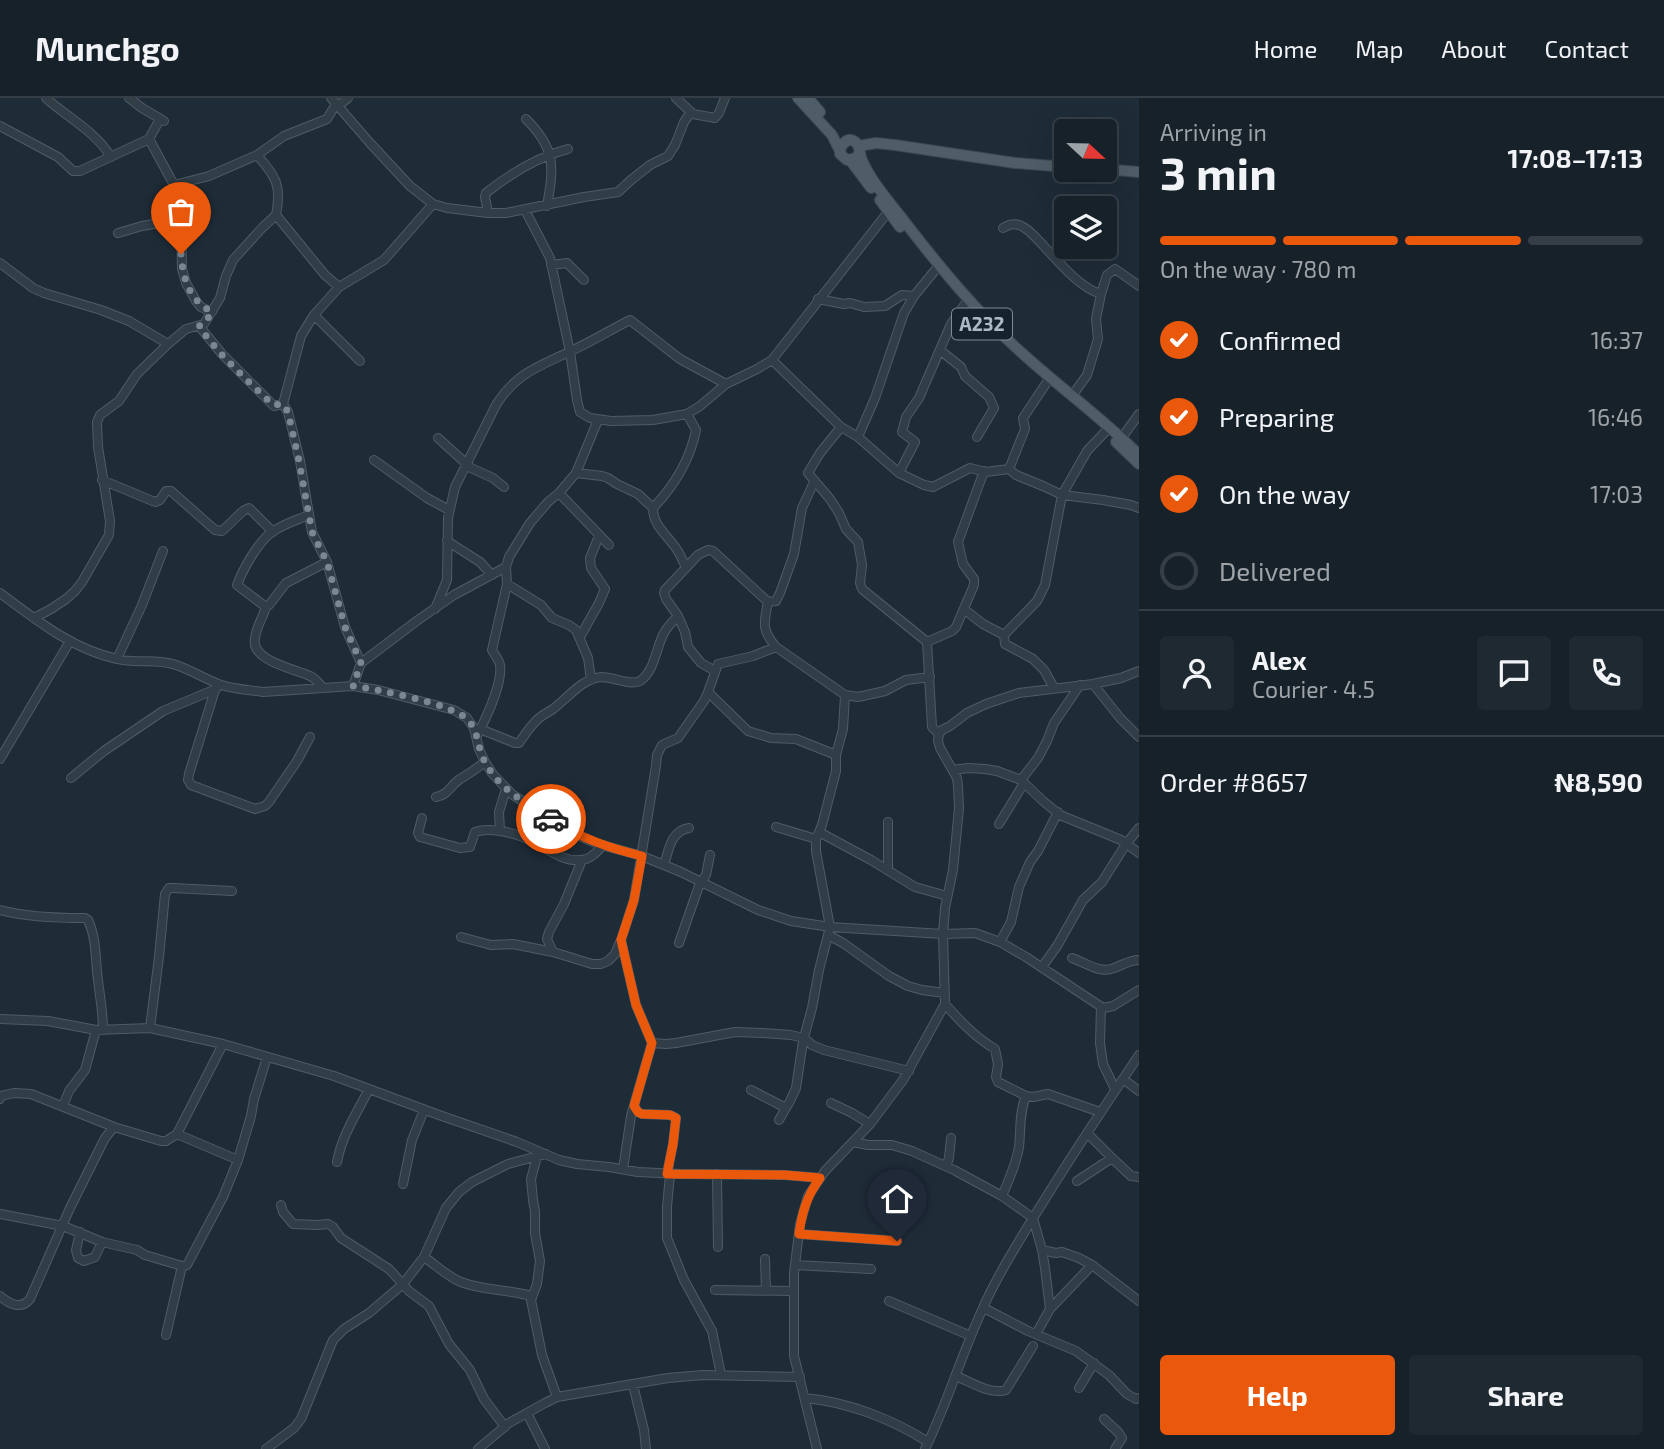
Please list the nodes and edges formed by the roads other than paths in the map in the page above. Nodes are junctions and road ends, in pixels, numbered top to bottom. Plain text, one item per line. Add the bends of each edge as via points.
1 (46, 98) edge
2 (129, 98) edge
3 (348, 98) edge
4 (676, 98) edge
5 (724, 98) edge
6 (798, 98) edge
7 (808, 98) edge
8 (335, 102) edge
9 (693, 114) junction
10 (526, 119) dead end
11 (0, 126) edge
12 (149, 139) junction
13 (856, 147) junction
14 (568, 149) dead end
15 (840, 151) junction
16 (550, 154) junction
17 (257, 155) junction
18 (111, 157) junction
19 (850, 160) junction
20 (1054, 166) edge
21 (1117, 170) edge
22 (1139, 172) edge
23 (174, 185) junction
24 (433, 204) junction
25 (547, 206) junction
26 (525, 210) junction
27 (888, 212) junction
28 (488, 213) junction
29 (276, 215) junction
30 (181, 219) junction
31 (1003, 228) dead end
32 (118, 233) dead end
33 (0, 264) edge
34 (551, 265) junction
35 (936, 269) junction
36 (584, 280) dead end
37 (339, 286) junction
38 (1139, 286) edge
39 (1101, 294) junction
40 (914, 296) junction
41 (818, 299) junction
42 (965, 304) junction
43 (212, 312) junction
44 (314, 315) junction
45 (199, 326) junction
46 (168, 344) junction
47 (941, 351) junction
48 (570, 352) junction
49 (772, 360) junction
50 (360, 361) dead end
51 (1047, 382) junction
52 (726, 384) junction
53 (1072, 396) junction
54 (283, 404) junction
55 (687, 414) junction
56 (1139, 414) edge
57 (598, 420) junction
58 (841, 427) junction
59 (1105, 432) junction
60 (858, 437) junction
61 (976, 437) dead end
62 (438, 438) dead end
63 (1119, 440) junction
64 (1137, 448) edge
65 (374, 460) dead end
66 (466, 464) junction
67 (1139, 464) edge
68 (1009, 469) junction
69 (984, 471) junction
70 (576, 473) junction
71 (899, 473) junction
72 (102, 480) junction
73 (814, 482) junction
74 (504, 487) dead end
75 (559, 493) junction
76 (1062, 495) junction
77 (653, 508) junction
78 (1139, 508) edge
79 (449, 510) junction
80 (309, 515) junction
81 (272, 532) junction
82 (599, 536) junction
83 (447, 541) junction
84 (609, 545) dead end
85 (163, 551) dead end
86 (327, 562) junction
87 (506, 567) junction
88 (686, 567) junction
89 (492, 575) junction
90 (507, 584) junction
91 (0, 593) edge
92 (768, 602) junction
93 (266, 607) junction
94 (435, 609) junction
95 (965, 610) junction
96 (678, 616) junction
97 (34, 618) junction
98 (1004, 635) junction
99 (580, 637) junction
100 (70, 641) junction
101 (927, 642) junction
102 (776, 647) junction
103 (117, 659) junction
104 (361, 663) junction
105 (715, 671) junction
106 (1139, 671) edge
107 (930, 677) junction
108 (591, 680) junction
109 (1093, 684) junction
110 (1080, 685) junction
111 (353, 686) junction
112 (218, 687) junction
113 (322, 687) junction
114 (1054, 688) junction
115 (708, 692) junction
116 (845, 695) junction
117 (478, 733) junction
118 (939, 734) junction
119 (310, 737) dead end
120 (1139, 737) edge
121 (836, 755) junction
122 (0, 760) edge
123 (485, 762) junction
124 (953, 770) junction
125 (71, 778) dead end
126 (1023, 781) junction
127 (506, 789) junction
128 (436, 797) dead end
129 (1058, 812) junction
130 (422, 818) dead end
131 (888, 822) dead end
132 (999, 824) dead end
133 (776, 827) dead end
134 (689, 828) dead end
135 (1139, 828) edge
136 (499, 831) junction
137 (818, 836) junction
138 (1126, 844) junction
139 (603, 845) junction
140 (1139, 853) edge
141 (710, 855) dead end
142 (642, 856) junction
143 (582, 860) junction
144 (664, 865) junction
145 (888, 870) junction
146 (700, 883) junction
147 (232, 891) dead end
148 (947, 896) junction
149 (0, 910) edge
150 (829, 931) junction
151 (943, 934) junction
152 (461, 937) dead end
153 (621, 940) junction
154 (1000, 942) junction
155 (679, 943) dead end
156 (553, 952) junction
157 (1072, 958) dead end
158 (1139, 960) edge
159 (1042, 967) junction
160 (1139, 990) edge
161 (944, 993) junction
162 (945, 1004) junction
163 (1101, 1007) junction
164 (0, 1019) edge
165 (150, 1028) junction
166 (99, 1030) junction
167 (804, 1038) junction
168 (652, 1043) junction
169 (223, 1044) junction
170 (1139, 1055) edge
171 (267, 1057) junction
172 (909, 1071) junction
173 (1123, 1079) junction
174 (369, 1089) junction
175 (1115, 1089) junction
176 (751, 1090) dead end
177 (1139, 1091) edge
178 (1026, 1096) junction
179 (0, 1098) edge
180 (831, 1102) dead end
181 (62, 1106) junction
182 (634, 1106) junction
183 (786, 1108) junction
184 (424, 1110) junction
185 (1100, 1112) junction
186 (779, 1120) dead end
187 (870, 1124) junction
188 (114, 1127) junction
189 (1087, 1133) junction
190 (177, 1134) junction
191 (951, 1138) dead end
192 (853, 1142) junction
193 (542, 1156) junction
194 (1112, 1158) junction
195 (237, 1160) junction
196 (337, 1162) dead end
197 (946, 1166) junction
198 (623, 1169) junction
199 (668, 1174) junction
200 (717, 1174) junction
201 (1139, 1177) edge
202 (820, 1178) junction
203 (1077, 1181) dead end
204 (403, 1184) dead end
205 (1002, 1196) junction
206 (281, 1205) dead end
207 (0, 1214) edge
208 (1033, 1218) junction
209 (63, 1226) junction
210 (80, 1232) junction
211 (799, 1234) junction
212 (897, 1241) dead end
213 (102, 1242) junction
214 (718, 1247) dead end
215 (1042, 1250) junction
216 (424, 1257) junction
217 (765, 1259) dead end
218 (795, 1265) junction
219 (1092, 1265) junction
220 (181, 1266) junction
221 (871, 1269) dead end
222 (402, 1284) junction
223 (715, 1290) dead end
224 (766, 1291) junction
225 (793, 1291) junction
226 (0, 1296) edge
227 (531, 1296) junction
228 (889, 1301) dead end
229 (1139, 1301) edge
230 (984, 1308) junction
231 (1050, 1309) junction
232 (1036, 1334) junction
233 (166, 1335) dead end
234 (971, 1336) junction
235 (1033, 1346) dead end
236 (1094, 1363) junction
237 (721, 1375) junction
238 (956, 1376) junction
239 (800, 1377) junction
240 (633, 1385) junction
241 (1079, 1388) dead end
242 (557, 1397) junction
243 (805, 1398) junction
244 (1139, 1398) edge
245 (527, 1413) junction
246 (1104, 1419) dead end
247 (505, 1427) junction
248 (927, 1446) edge
249 (266, 1449) edge
250 (478, 1449) edge
251 (545, 1449) edge
252 (646, 1449) edge
253 (817, 1449) edge
254 (1115, 1449) edge

1 - 18 street via 84,127
2 - 12 street via 162,120
3 - 8 street
4 - 9 street
5 - 9 street via 715,118
6 - 15 main road, A232 via 832,135
7 - 13 main road, A232
8 - 17 street via 327,119 284,136
8 - 24 street via 410,186
9 - 25 street via 668,156 618,192
10 - 16 street
11 - 18 street via 73,170
12 - 18 street
12 - 23 street
13 - 15 main road via 843,143
13 - 19 main road via 856,158
13 - 20 main road via 876,143
13 - 53 main road, A232 via 874,182 919,242 984,317
14 - 16 street
15 - 19 main road, A232
16 - 25 street
16 - 28 street via 486,193
17 - 23 street
17 - 29 street via 279,187
19 - 27 main road, A232
21 - 22 main road
23 - 30 street
24 - 28 street
24 - 37 street via 384,260
25 - 26 street
26 - 28 street
26 - 34 street
27 - 35 main road, A232
27 - 41 street
29 - 37 street
29 - 43 street via 233,260
30 - 32 street
30 - 43 street via 186,283 195,301
31 - 39 street via 1010,224 1028,230 1084,286
33 - 46 street via 33,288 129,321
34 - 36 street via 567,264
34 - 48 street
35 - 40 street
35 - 42 main road, A232
37 - 44 street
38 - 39 street via 1115,269 1107,275
39 - 53 street via 1098,339 1087,375
40 - 41 street via 902,295 885,306 864,307
40 - 60 street
41 - 49 street
42 - 47 street
42 - 51 main road, A232
43 - 45 street
44 - 50 street
44 - 54 street via 300,336
45 - 46 street via 186,329
45 - 54 street via 269,401
46 - 72 street via 137,374 119,401 100,415
47 - 61 street via 989,397 994,408
47 - 71 street via 902,425 902,432 915,442
48 - 52 street via 630,320 680,359
48 - 57 street via 580,412
48 - 66 street via 533,369 503,393
49 - 52 street
49 - 58 street
51 - 59 main road, A232
51 - 68 street via 1023,418 1025,429
52 - 55 street
53 - 63 main road, A232
54 - 80 street
55 - 57 street via 653,421
55 - 77 street via 696,430 691,449 683,469
56 - 63 street
57 - 70 street
58 - 60 street
58 - 73 street via 808,471
59 - 63 main road, A232
59 - 76 street via 1087,452
60 - 71 street
62 - 66 street
63 - 64 main road, A232
63 - 67 main road, A232
65 - 79 street
66 - 74 street
66 - 79 street
68 - 69 street
68 - 76 street
69 - 71 street via 970,468 933,487
69 - 95 street via 958,542 963,565 974,579
70 - 75 street
70 - 77 street via 608,478
72 - 81 street via 155,502 171,491 219,531 249,508
72 - 97 street via 110,521 107,539 75,591
73 - 92 street via 802,508 794,554 780,593 776,601
73 - 101 street via 858,542 862,589
75 - 82 street
75 - 87 street via 530,523
76 - 78 street
76 - 98 street via 1045,585 1037,601
77 - 88 street via 661,532 678,549
79 - 83 street
80 - 81 street
80 - 86 street
81 - 93 street via 237,583
82 - 84 street
82 - 99 street via 591,568 605,589
83 - 89 street
83 - 94 street via 447,580
85 - 103 street
86 - 93 street via 286,583
86 - 104 street via 345,627
87 - 89 street
87 - 90 street
88 - 92 street via 698,555 713,551
88 - 96 street via 664,593
89 - 94 street
90 - 99 street
90 - 117 street via 492,650 500,662 500,674
91 - 97 street
92 - 102 street via 764,627
93 - 113 street via 254,638 257,650 280,665 313,677
94 - 104 street
95 - 98 street
95 - 101 street via 952,631
96 - 105 street via 688,647
96 - 108 street via 664,631 640,680
97 - 100 street
98 - 114 street via 1005,644 1032,659
99 - 108 street via 589,658
100 - 103 street
100 - 122 street
101 - 107 street
102 - 105 street via 720,663
102 - 116 street
103 - 112 street via 176,665
104 - 111 street
105 - 115 street
106 - 109 street
107 - 116 street via 906,680 858,697
107 - 118 street via 932,727
108 - 117 street via 534,722 519,743
109 - 110 street
109 - 120 street
110 - 114 street
110 - 126 street
111 - 113 street
111 - 117 street via 454,710
112 - 113 street via 263,692
112 - 119 street via 189,774 191,785 255,809 265,806
112 - 125 street via 163,711
114 - 118 street via 986,704
115 - 121 street via 748,731 796,739
115 - 142 street via 678,738 659,750
116 - 121 street
117 - 123 street
118 - 124 street via 940,748
121 - 137 street
123 - 127 street
123 - 128 street
124 - 126 street via 985,769
124 - 148 street via 959,808
126 - 129 street
126 - 132 street
127 - 136 street
127 - 139 street via 563,827
129 - 138 street
129 - 154 street via 1030,862
130 - 136 street via 420,837 460,848 470,847 477,831
131 - 145 street
133 - 137 street
134 - 144 street via 675,835
135 - 138 street
136 - 143 street
137 - 145 street
137 - 150 street via 816,851
138 - 140 street
138 - 159 street via 1102,882 1083,900
139 - 142 street
139 - 143 street
141 - 146 street
142 - 144 street
142 - 153 street
143 - 156 street via 549,932
144 - 146 street
145 - 148 street via 915,887
146 - 150 street via 770,914
146 - 155 street
147 - 165 street via 169,888 165,894
148 - 151 street
149 - 166 street via 88,920 102,1007
150 - 151 street
150 - 161 street via 889,976 908,986
150 - 167 street
151 - 154 street via 975,933
151 - 161 street
152 - 156 street
153 - 156 street via 612,958 601,964
153 - 168 street via 636,1005
154 - 159 street
157 - 158 street via 1103,970
159 - 163 street
160 - 163 street via 1113,1006
161 - 162 street
162 - 172 street
162 - 178 street via 995,1049 998,1082
163 - 175 street via 1103,1065
164 - 166 street
165 - 166 street
165 - 169 street
166 - 181 street via 85,1070
167 - 168 street via 734,1032
167 - 172 street via 824,1050
167 - 183 street via 796,1088
168 - 182 street
169 - 171 street
169 - 190 street
170 - 173 street
171 - 174 street
171 - 195 street
172 - 187 street
173 - 175 street
173 - 177 street
174 - 184 street
174 - 196 street
175 - 185 street
176 - 183 street
178 - 185 street via 1048,1094
178 - 205 street via 1018,1150
179 - 181 street via 24,1093
180 - 187 street
181 - 188 street
182 - 198 street
182 - 199 street via 642,1114 676,1118
183 - 186 street
184 - 193 street via 517,1142
184 - 204 street
185 - 189 street
187 - 192 street
188 - 190 street via 161,1141
188 - 209 street
189 - 194 street
189 - 208 street
190 - 195 street
191 - 197 street
192 - 197 street via 892,1145
192 - 202 street
193 - 198 street
193 - 216 street via 508,1164 459,1192 446,1208
193 - 227 street via 531,1179 540,1261
194 - 201 street
194 - 203 street
195 - 220 street via 223,1197 187,1265
197 - 205 street
198 - 199 street
199 - 200 street
199 - 237 street via 667,1238 712,1331
200 - 202 street
200 - 214 street
202 - 211 street via 808,1196
205 - 208 street
206 - 222 street via 293,1224 333,1227
207 - 209 street
208 - 215 street
208 - 230 street
209 - 210 street
209 - 226 street via 27,1303 17,1305
210 - 213 street
210 - 213 street via 76,1250 84,1261 95,1257
211 - 212 street
211 - 218 street
213 - 220 street
215 - 219 street via 1069,1253
215 - 231 street
216 - 222 street
216 - 227 street via 457,1280
217 - 224 street
218 - 221 street
218 - 225 street
219 - 229 street
219 - 231 street
220 - 233 street
222 - 247 street via 429,1306
222 - 249 street via 333,1340 301,1419
223 - 224 street
224 - 225 street
225 - 239 street via 794,1356
227 - 242 street via 542,1355
228 - 234 street
230 - 232 street
230 - 234 street
231 - 232 street
232 - 236 street
234 - 238 street
235 - 238 street via 1006,1390 993,1392
236 - 241 street
236 - 244 street via 1127,1394
237 - 239 street
237 - 240 street
238 - 248 street
239 - 243 street
240 - 242 street
240 - 252 street
242 - 245 street
243 - 248 street via 844,1404 902,1427
243 - 253 street
245 - 247 street
245 - 251 street
246 - 254 street via 1122,1438
247 - 250 street

